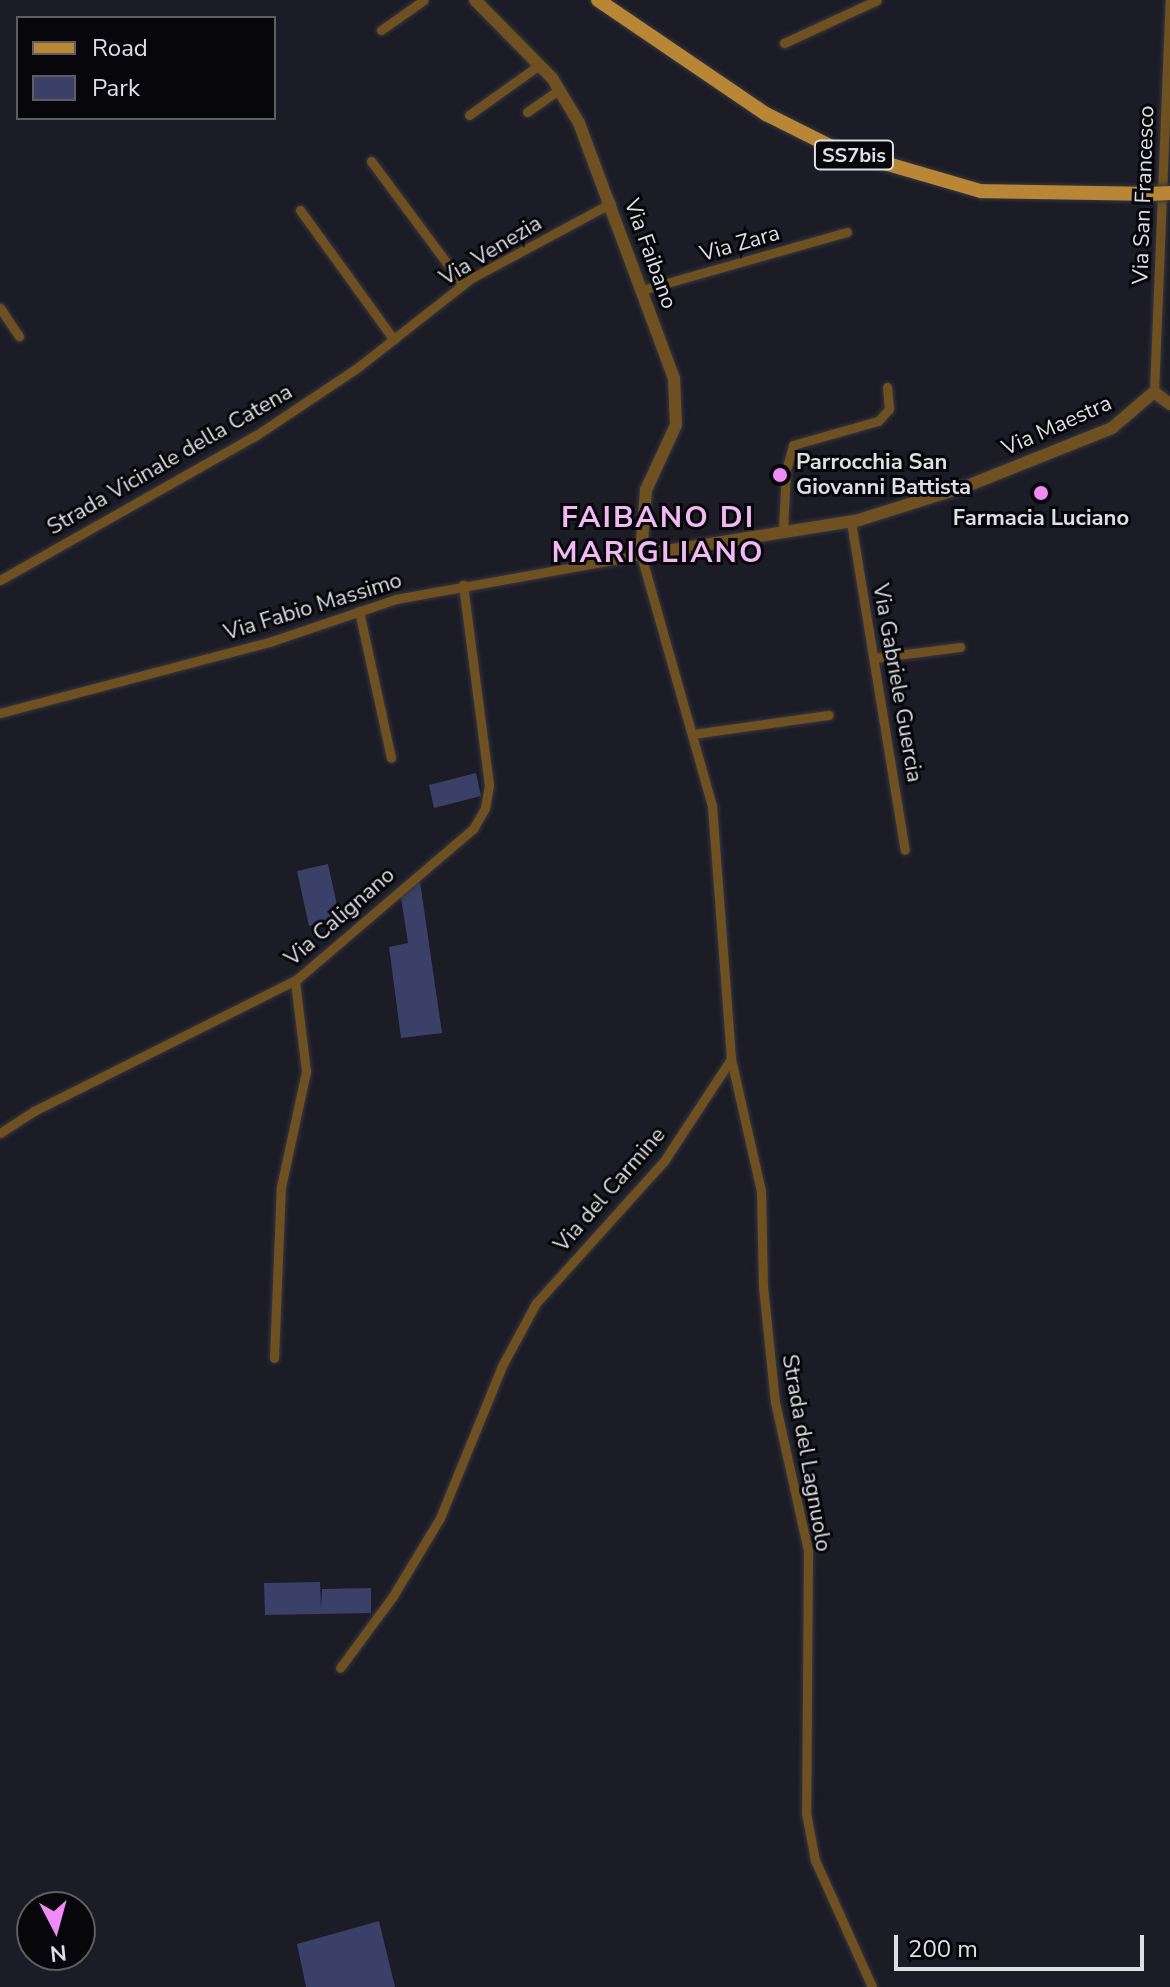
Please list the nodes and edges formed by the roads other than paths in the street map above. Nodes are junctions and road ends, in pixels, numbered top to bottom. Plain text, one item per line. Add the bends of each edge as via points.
1 (424, 0) edge
2 (475, 0) edge
3 (598, 0) edge
4 (877, 0) edge
5 (1170, 0) edge
6 (381, 30) dead end
7 (784, 43) dead end
8 (539, 65) junction
9 (559, 90) junction
10 (527, 112) dead end
11 (469, 115) dead end
12 (371, 161) dead end
13 (1170, 193) edge
14 (611, 203) junction
15 (300, 210) dead end
16 (847, 232) dead end
17 (463, 285) junction
18 (642, 290) junction
19 (0, 308) edge
20 (19, 336) dead end
21 (394, 340) junction
22 (357, 368) joint
23 (887, 387) dead end
24 (1154, 392) junction
25 (1170, 404) edge
26 (851, 522) junction
27 (783, 530) junction
28 (641, 555) junction
29 (0, 580) edge
30 (463, 585) junction
31 (359, 611) junction
32 (960, 647) dead end
33 (875, 658) junction
34 (0, 713) edge
35 (829, 715) dead end
36 (693, 734) junction
37 (391, 758) dead end
38 (905, 850) dead end
39 (295, 981) junction
40 (731, 1059) junction
41 (0, 1133) edge
42 (274, 1358) dead end
43 (340, 1668) dead end
44 (872, 1987) edge

1 - 6 street
2 - 8 street, Via Faibano
3 - 13 main road, SS7bis, bridge via 766,114 836,149 981,191
4 - 7 street
5 - 24 street, Via San Francesco
8 - 9 street, Via Faibano
8 - 11 street
9 - 10 street
9 - 14 street, Via Faibano via 579,123
12 - 17 street
14 - 17 street, Via Venezia
14 - 18 street, Via Faibano
15 - 21 street
16 - 18 street, Via Zara
17 - 21 street, Via Venezia
18 - 28 street, Via Faibano via 674,379 677,408 673,438 646,490
19 - 20 street
21 - 22 street, Via Venezia
22 - 29 street, Strada Vicinale della Catena via 255,436
23 - 27 street via 889,409 878,421 793,445 786,470
24 - 25 street
24 - 26 street, Via Maestra via 1112,428 967,486
26 - 27 street, Via Maestra
26 - 33 street, Via Gabriele Guercia
27 - 28 street, Via Maestra
28 - 30 street, Via Fabio Massimo
28 - 36 street
30 - 31 street, Via Fabio Massimo
30 - 39 street, Via Calignano via 488,768 485,808 473,829
31 - 34 street, Via Fabio Massimo via 272,641
31 - 37 street
32 - 33 street
33 - 38 street, Via Gabriele Guercia
35 - 36 street
36 - 40 street via 712,806
39 - 41 street, Via Calignano via 44,1105
39 - 42 street via 306,1071 281,1187
40 - 43 street, Via del Carmine via 664,1161 536,1303 502,1366 440,1518 393,1596
40 - 44 street, Strada del Lagnuolo via 761,1191 763,1286 775,1402 808,1551 806,1813 815,1860

